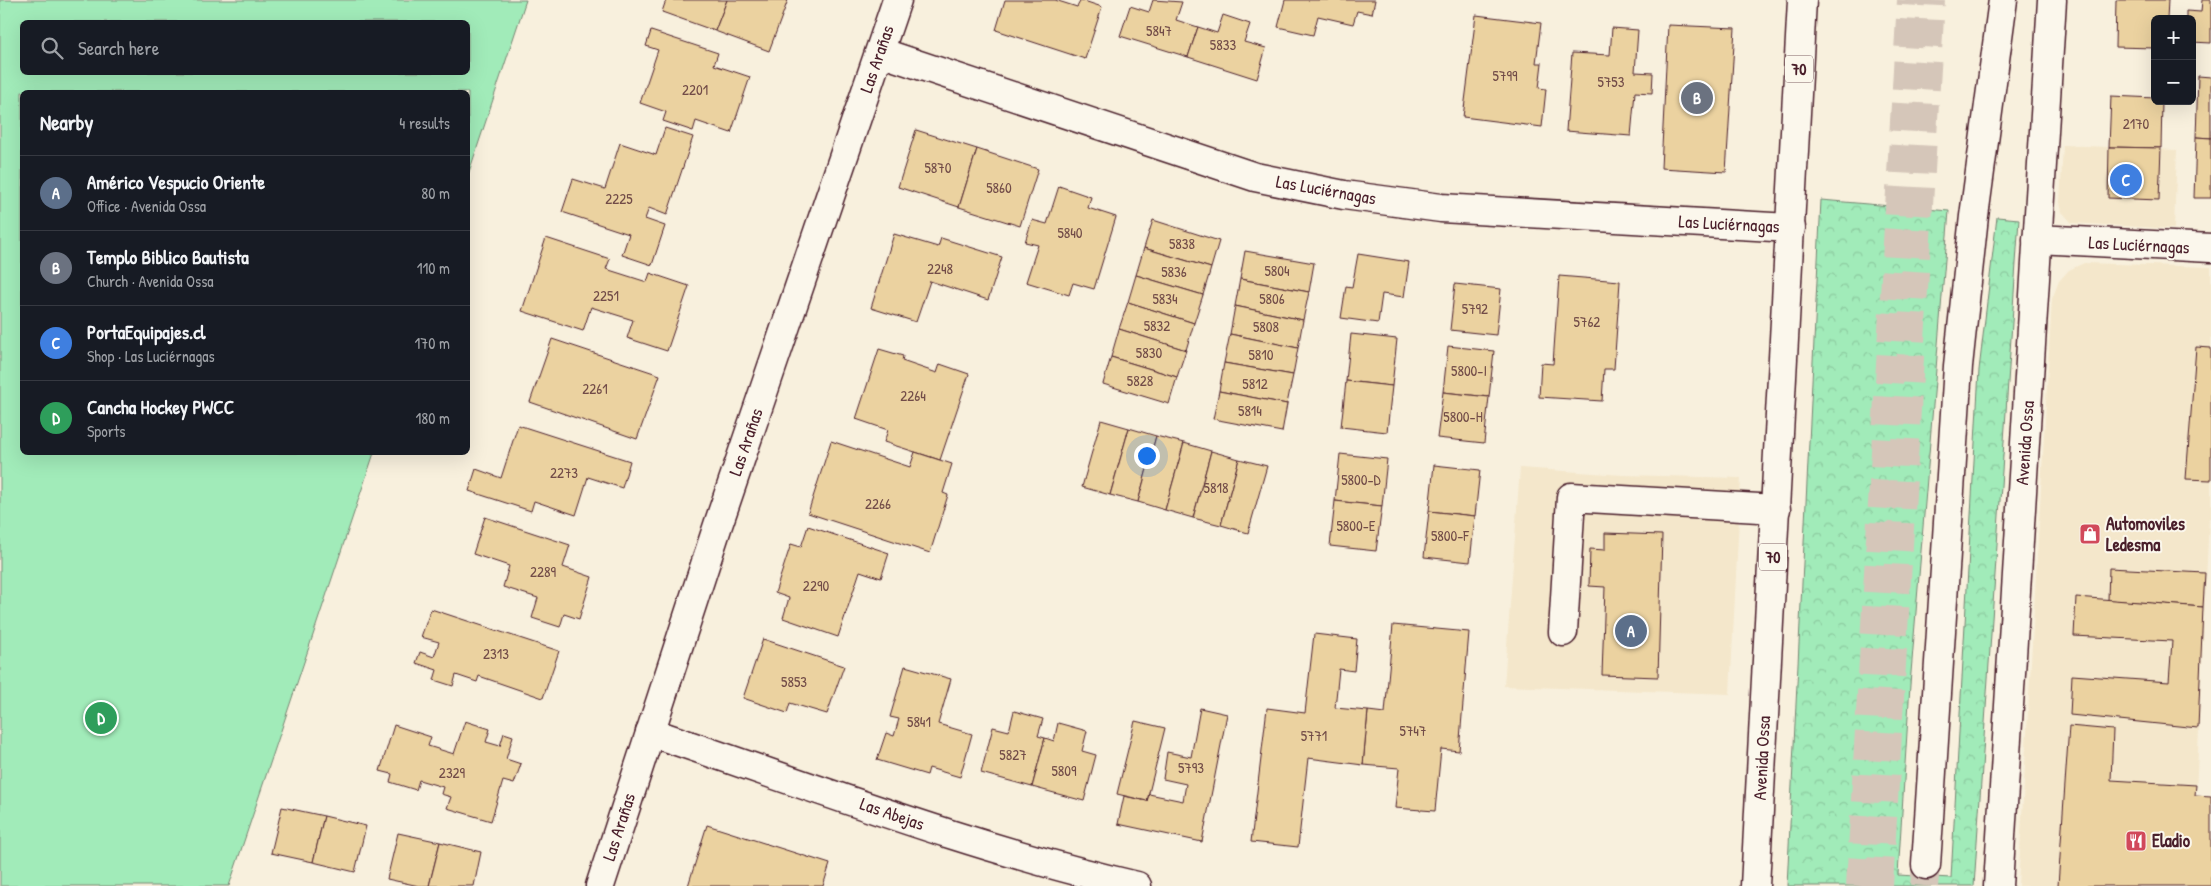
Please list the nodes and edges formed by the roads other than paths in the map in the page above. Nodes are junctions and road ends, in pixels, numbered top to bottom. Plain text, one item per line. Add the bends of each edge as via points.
1 (897, 0) edge
2 (1802, 0) edge
3 (2003, 0) edge
4 (2052, 0) edge
5 (880, 52) junction
6 (1791, 228) junction
7 (2037, 240) junction
8 (2211, 248) edge
9 (1776, 509) junction
10 (1563, 632) dead end
11 (650, 732) junction
12 (1926, 865) tunnel mouth
13 (600, 886) edge
14 (1137, 886) edge
15 (1755, 886) edge
16 (1998, 886) edge

1 - 5 main road, Las Arañas
2 - 6 main road, Avenida Ossa / 70
3 - 12 main road via 1958,366
4 - 7 main road, Avenida Ossa
5 - 6 main road, Las Luciérnagas via 1255,177 1344,195 1441,208
5 - 11 main road, Las Arañas
6 - 9 main road, Avenida Ossa / 70
7 - 8 main road, Las Luciérnagas
7 - 16 main road, Avenida Ossa
9 - 10 main road via 1571,497
9 - 15 main road, Avenida Ossa / 70
11 - 13 main road, Las Arañas
11 - 14 main road, Las Abejas via 974,843

